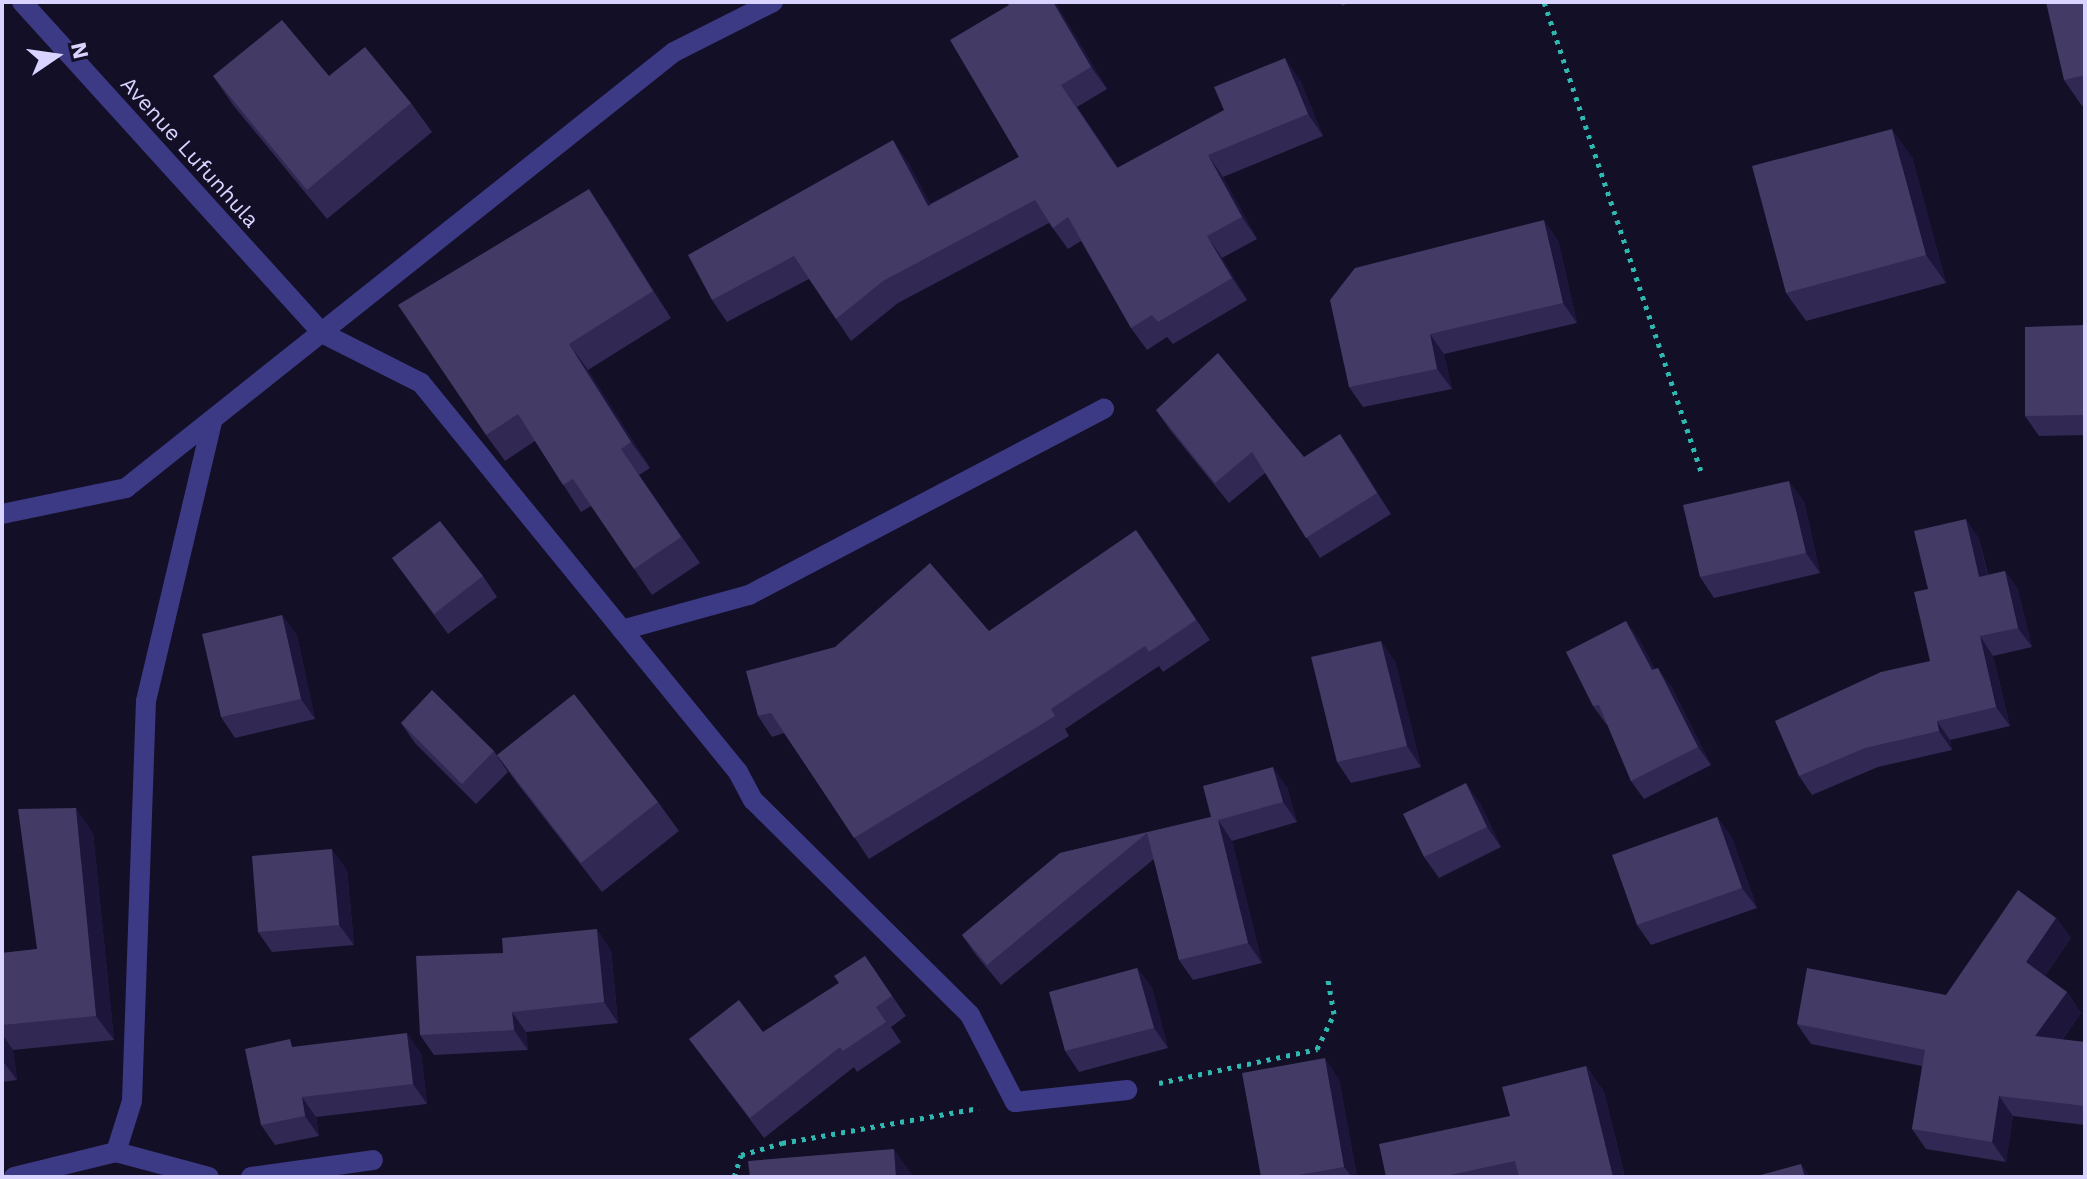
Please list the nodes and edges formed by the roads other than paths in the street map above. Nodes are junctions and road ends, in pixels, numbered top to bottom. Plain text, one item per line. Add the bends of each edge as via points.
1 (22, 2) edge
2 (773, 2) edge
3 (322, 333) junction
4 (1104, 409) dead end
5 (212, 422) junction
6 (2, 514) edge
7 (622, 630) junction
8 (1127, 1090) road end
9 (116, 1152) junction
10 (373, 1160) dead end
11 (14, 1177) edge
12 (209, 1177) edge
13 (251, 1177) edge

1 - 3 street, Avenue Lufunhula
2 - 3 street via 674,52
3 - 5 street
3 - 7 street via 421,383
4 - 7 street via 749,595
5 - 6 street via 126,488
5 - 9 street via 146,701 132,1101
7 - 8 street via 738,772 753,800 970,1015 1015,1102
9 - 11 street
9 - 12 street
10 - 13 street

